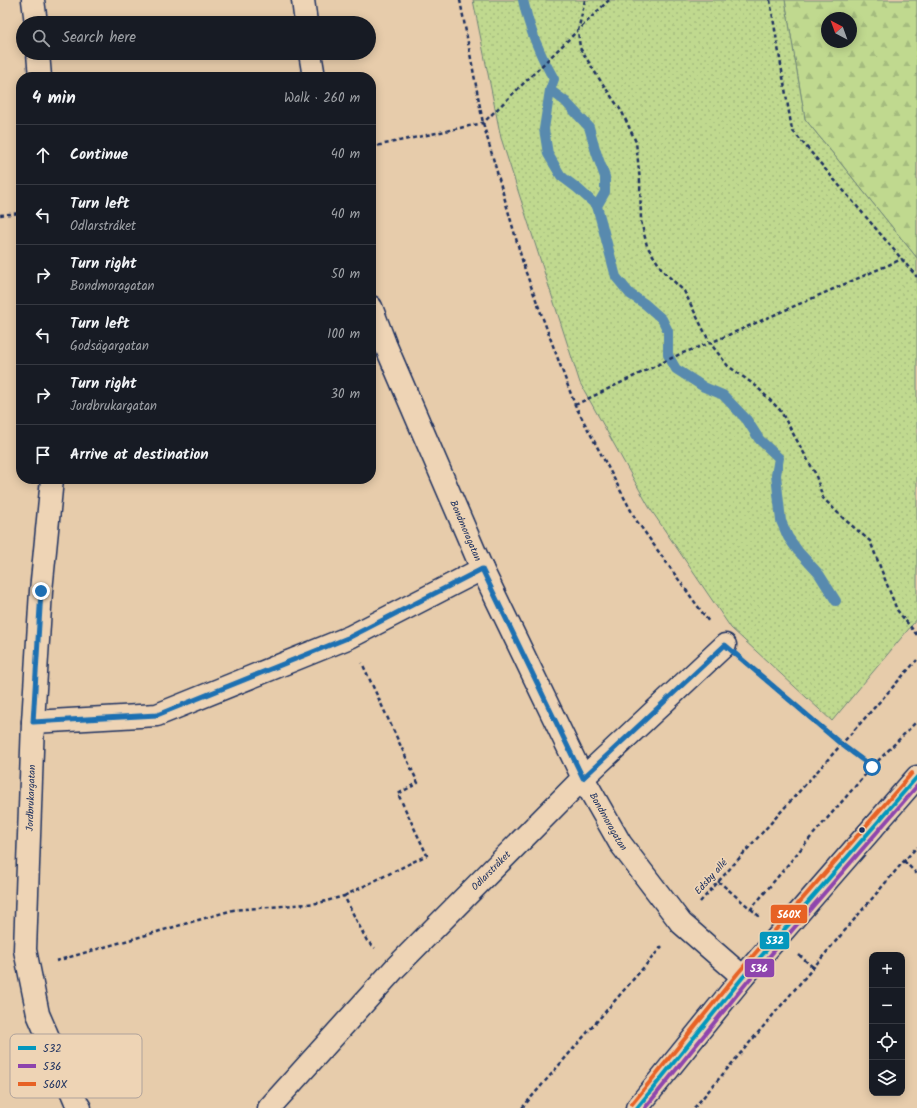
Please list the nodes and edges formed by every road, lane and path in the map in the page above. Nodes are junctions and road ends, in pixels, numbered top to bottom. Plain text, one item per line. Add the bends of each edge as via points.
1 (33, 0) edge
2 (303, 0) edge
3 (460, 0) edge
4 (585, 0) edge
5 (609, 0) edge
6 (770, 0) edge
7 (35, 16) edge
8 (305, 16) edge
9 (578, 31) junction
10 (39, 60) edge
11 (311, 60) edge
12 (40, 72) edge
13 (313, 72) edge
14 (483, 123) junction
15 (376, 146) edge
16 (16, 213) edge
17 (0, 215) edge
18 (902, 259) junction
19 (917, 277) edge
20 (376, 320) edge
21 (710, 343) junction
22 (575, 405) junction
23 (52, 484) edge
24 (482, 569) junction
25 (917, 635) edge
26 (350, 637) junction
27 (725, 645) junction
28 (917, 660) edge
29 (917, 721) edge
30 (33, 722) junction
31 (841, 744) junction
32 (872, 767) junction
33 (917, 777) edge
34 (583, 778) junction
35 (917, 847) edge
36 (904, 861) junction
37 (917, 874) edge
38 (718, 881) junction
39 (344, 896) junction
40 (681, 923) junction
41 (396, 967) junction
42 (29, 969) junction
43 (743, 977) junction
44 (47, 1034) edge
45 (74, 1098) edge
46 (80, 1108) edge
47 (269, 1108) edge
48 (522, 1108) edge
49 (637, 1108) edge
50 (694, 1108) edge

1 - 7 street
2 - 8 street
3 - 14 path
4 - 9 path
5 - 9 path
6 - 18 path via 792,130
9 - 14 path
9 - 21 path via 580,48 622,112 636,142 641,221 647,246 663,271 684,291
10 - 12 street
11 - 13 street
14 - 15 path
14 - 22 path via 525,270
16 - 17 path
18 - 19 path
18 - 21 path
20 - 24 street, Bondmoragatan
21 - 22 path via 680,354
21 - 25 path via 728,366 756,386 780,410 815,473 824,498 870,542 897,610
22 - 27 path via 636,520
23 - 30 street, Jordbrukargatan via 41,591
24 - 26 street
24 - 34 street, Bondmoragatan
26 - 30 street via 157,715
26 - 39 path via 418,783 398,794 427,856
27 - 31 path
27 - 34 street, Odlarstråket
28 - 31 path, Edsby allé
29 - 32 path
30 - 42 street, Jordbrukargatan via 25,950
31 - 32 path
31 - 38 path, Edsby allé
32 - 38 path via 751,909
33 - 43 street
34 - 40 street, Bondmoragatan via 620,843
34 - 41 street, Odlarstråket
35 - 36 path
36 - 37 path
36 - 50 path
38 - 40 path, Edsby allé
39 - 41 path via 368,940
39 - 42 path via 319,903 233,910
40 - 43 street, Bondmoragatan
40 - 48 path, Edsby allé
41 - 47 street, Odlarstråket
42 - 44 street, Jordbrukargatan via 38,1014
43 - 49 street
45 - 46 street, Jordbrukargatan

